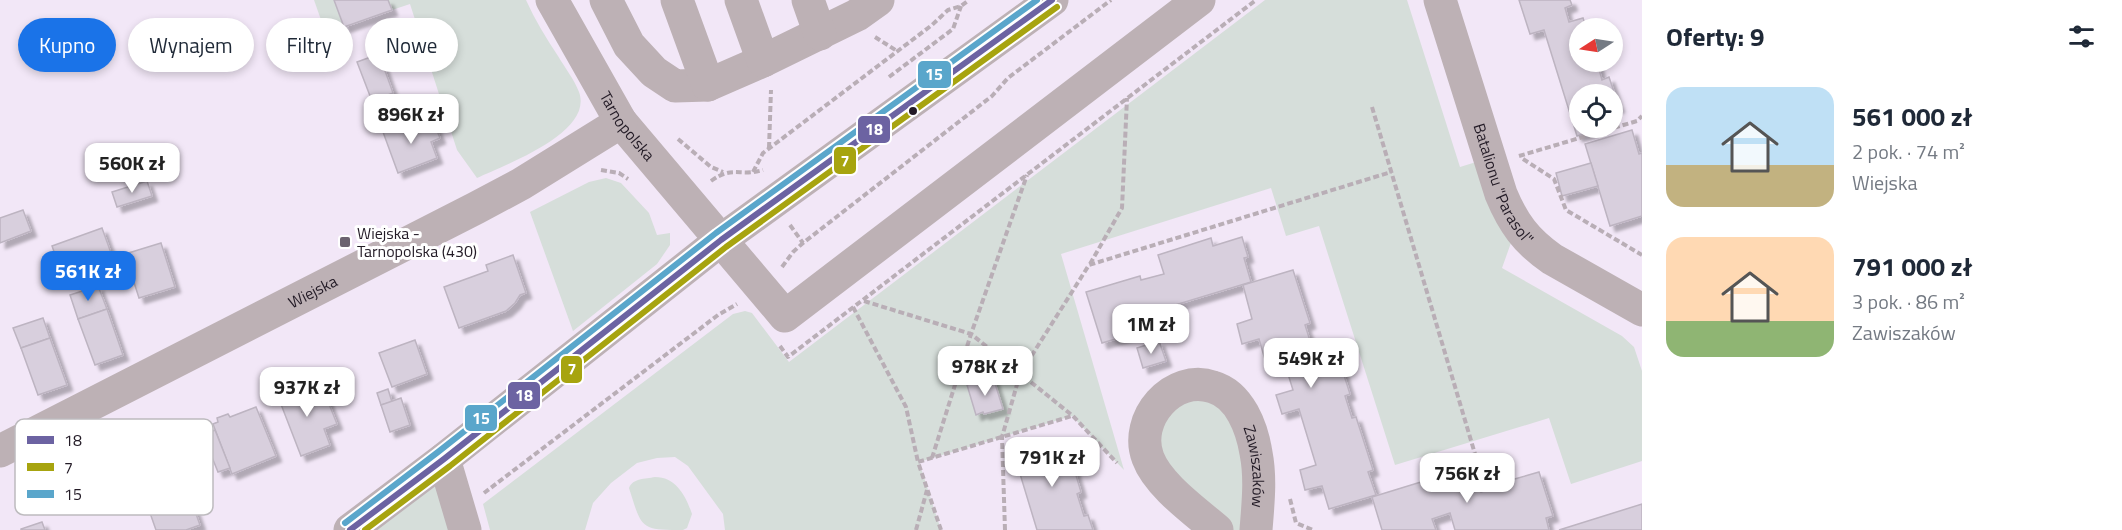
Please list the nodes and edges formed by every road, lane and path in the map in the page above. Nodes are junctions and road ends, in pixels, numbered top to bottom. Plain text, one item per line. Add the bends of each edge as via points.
1 (552, 0) edge
2 (606, 0) edge
3 (677, 0) edge
4 (741, 0) edge
5 (808, 0) edge
6 (879, 0) edge
7 (969, 0) edge
8 (1052, 0) edge
9 (1112, 0) edge
10 (1199, 0) edge
11 (1440, 0) edge
12 (961, 6) junction
13 (820, 34) junction
14 (772, 56) junction
15 (889, 78) dead end
16 (708, 85) junction
17 (1127, 98) dead end
18 (1372, 108) dead end
19 (1642, 116) edge
20 (621, 122) junction
21 (1637, 122) junction
22 (1642, 123) edge
23 (769, 149) junction
24 (769, 168) dead end
25 (1392, 172) junction
26 (1027, 175) dead end
27 (789, 223) dead end
28 (721, 240) junction
29 (803, 243) junction
30 (1642, 255) edge
31 (1089, 265) junction
32 (761, 287) junction
33 (864, 301) dead end
34 (853, 307) dead end
35 (1642, 310) edge
36 (971, 334) junction
37 (1020, 374) junction
38 (1073, 416) junction
39 (63, 419) edge
40 (1002, 437) junction
41 (15, 443) edge
42 (0, 451) edge
43 (932, 458) junction
44 (444, 459) junction
45 (918, 462) junction
46 (1124, 470) dead end
47 (927, 489) junction
48 (1486, 491) dead end
49 (462, 521) edge
50 (350, 530) edge
51 (916, 530) edge
52 (941, 530) edge
53 (1005, 530) edge
54 (1216, 530) edge
55 (1256, 530) edge

1 - 20 street, Tarnopolska
2 - 16 street via 629,45 654,72 675,86
3 - 16 street
4 - 14 street
5 - 13 street
6 - 13 street
7 - 12 path
8 - 28 street
9 - 29 path
10 - 32 street, Tarnopolska via 785,316
11 - 35 street, Batalionu "Parasol" via 1511,217 1545,254
12 - 15 path via 953,29
12 - 23 path via 948,10
13 - 14 street
14 - 16 street
14 - 23 path
17 - 31 path via 1122,208
18 - 25 path
19 - 21 path
20 - 28 street, Tarnopolska
20 - 39 street, Wiejska via 476,208
21 - 22 path
21 - 30 path via 1518,156 1554,179 1566,210
23 - 24 path via 753,173
25 - 31 path
25 - 48 path
26 - 36 path
27 - 29 path
28 - 32 street, Tarnopolska
28 - 44 street
29 - 32 path
31 - 37 path
32 - 49 path via 718,315
33 - 36 path
34 - 45 path via 906,406
36 - 37 path
36 - 43 path
37 - 38 path
37 - 40 path
38 - 40 path
38 - 46 path
40 - 43 path
40 - 53 path
41 - 42 street, Wiejska
43 - 45 path
44 - 49 street
44 - 50 street
45 - 47 path
47 - 51 path
47 - 52 path
54 - 55 street, Zawiszaków via 1160,478 1145,450 1145,430 1153,410 1185,387 1213,386 1224,392 1241,410 1249,426 1259,482

